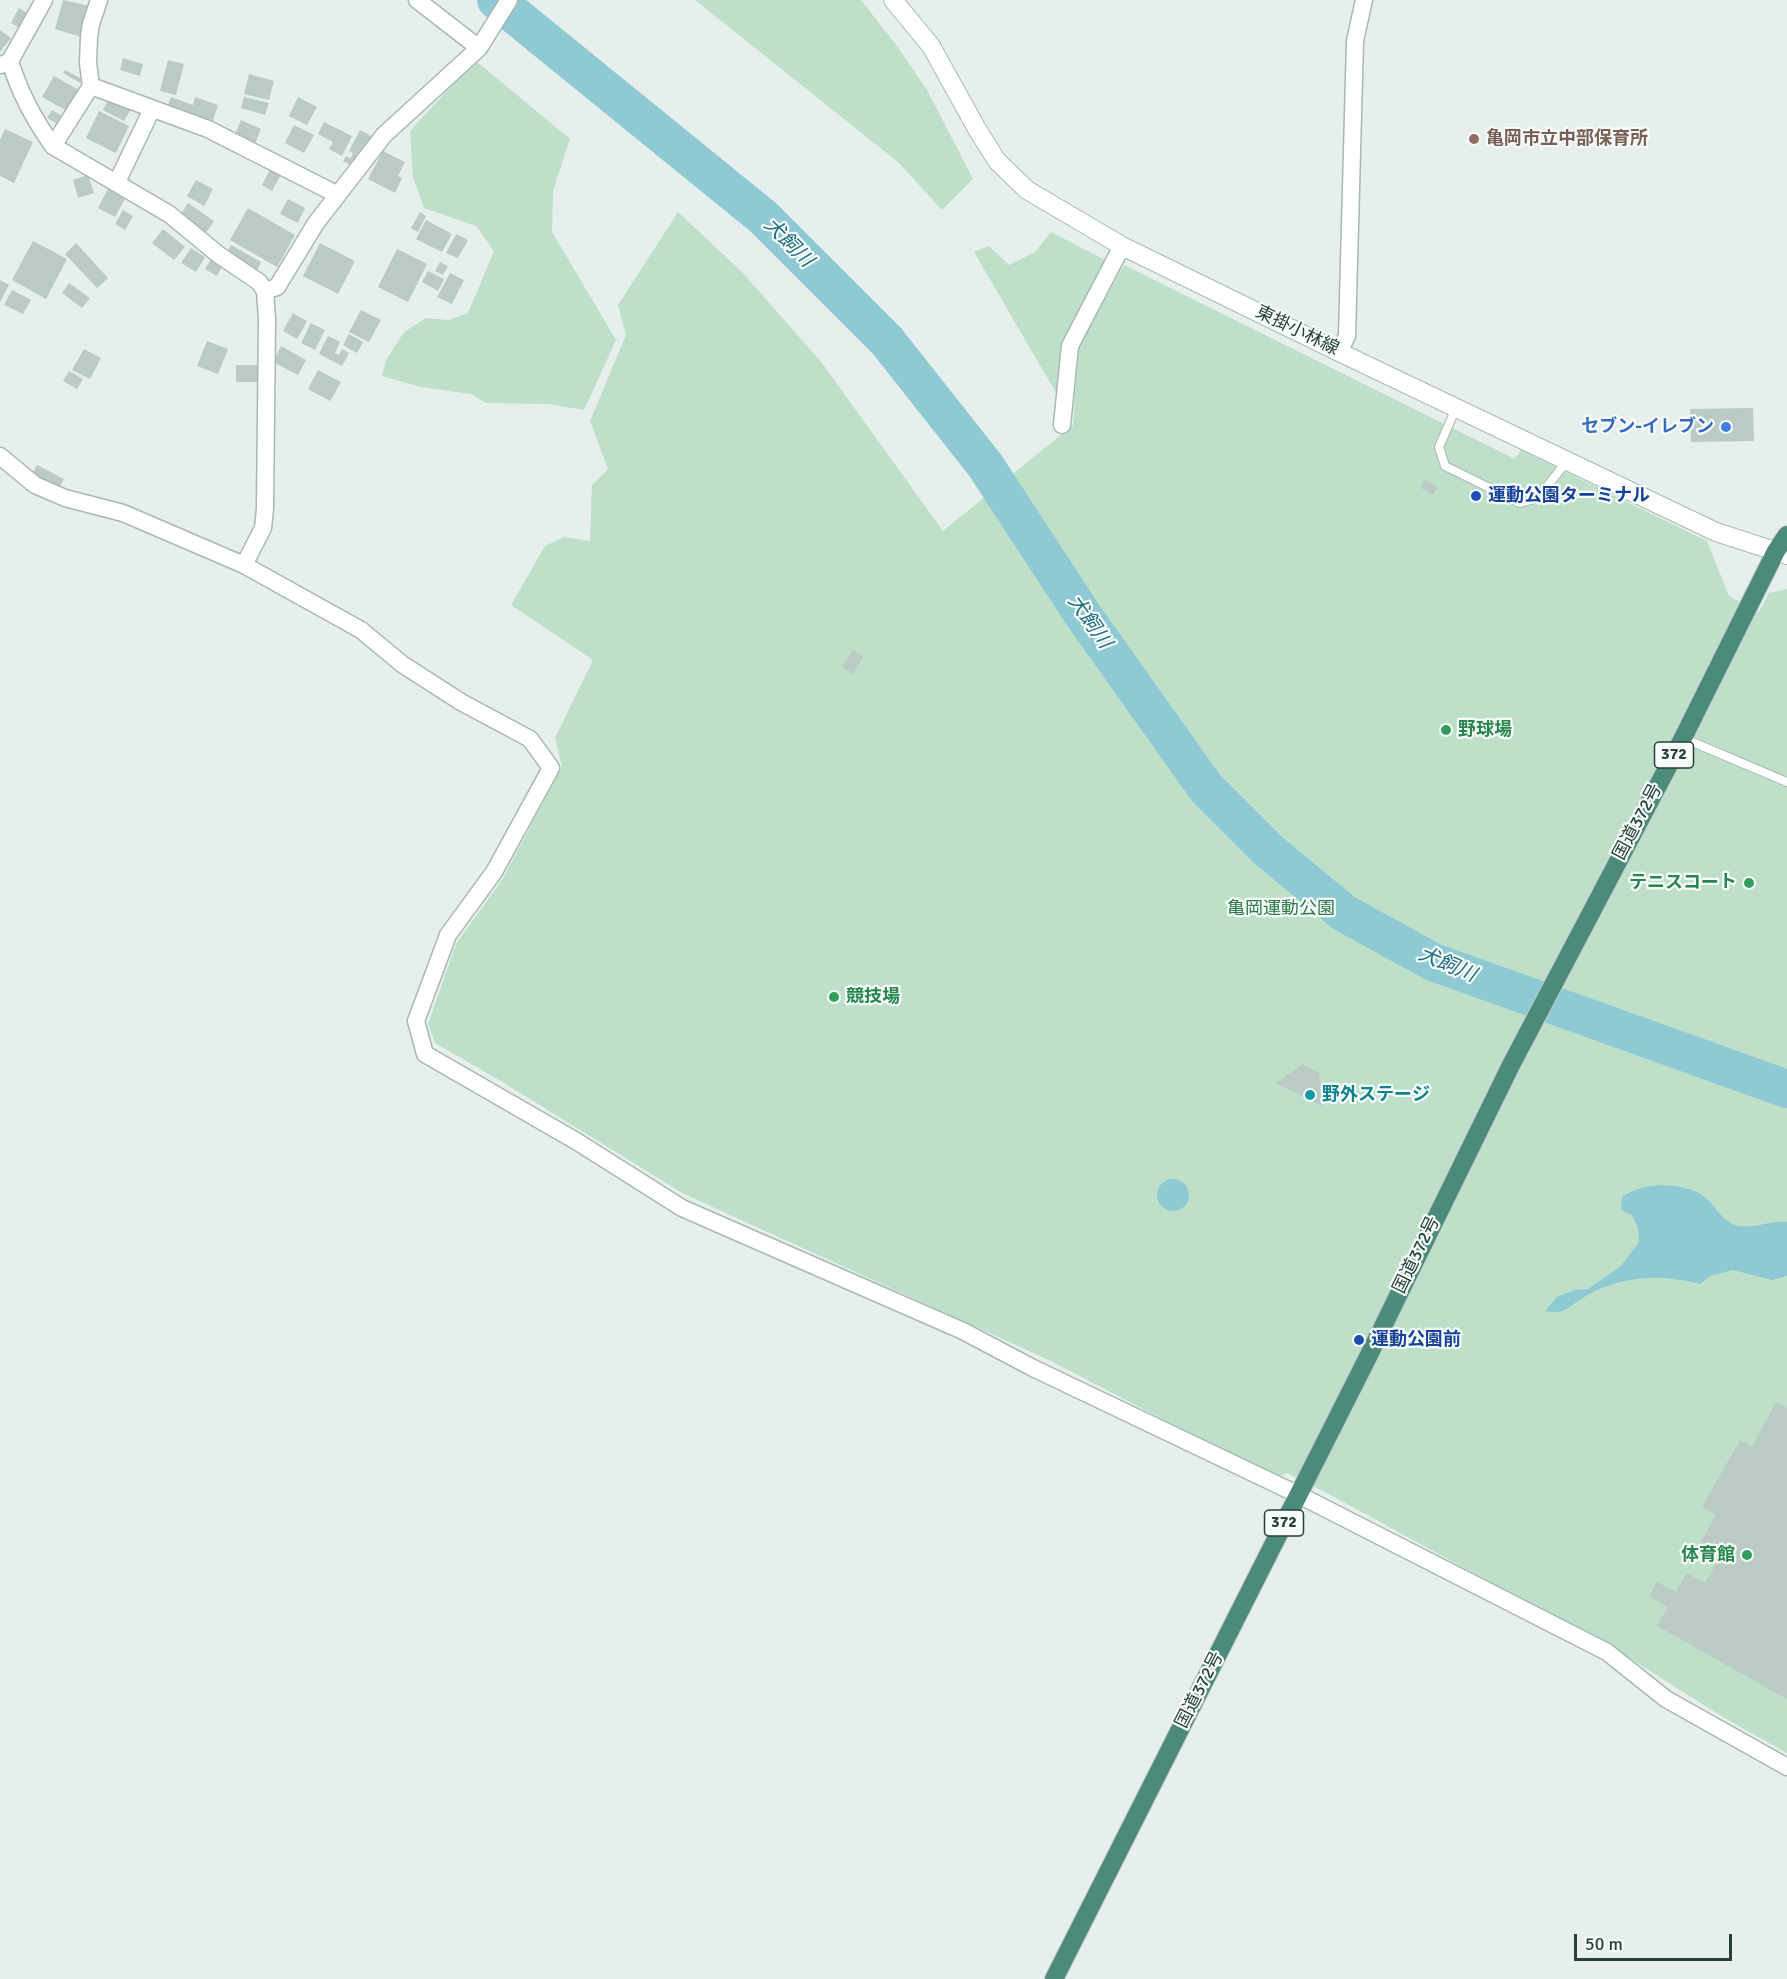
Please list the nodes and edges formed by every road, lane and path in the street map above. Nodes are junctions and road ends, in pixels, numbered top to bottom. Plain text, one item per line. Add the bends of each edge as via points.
1 (44, 0) edge
2 (99, 0) edge
3 (417, 0) edge
4 (509, 0) edge
5 (892, 0) edge
6 (1364, 0) edge
7 (484, 41) junction
8 (5, 63) edge
9 (91, 87) junction
10 (152, 109) junction
11 (53, 146) junction
12 (117, 182) junction
13 (338, 195) junction
14 (1122, 246) junction
15 (265, 291) junction
16 (1340, 352) junction
17 (1456, 408) junction
18 (1062, 425) dead end
19 (0, 456) edge
20 (1567, 461) junction
21 (1787, 535) edge
22 (1781, 553) edge
23 (244, 565) junction
24 (1683, 738) junction
25 (1787, 782) edge
26 (1299, 1495) junction
27 (1787, 1767) edge
28 (1054, 1979) edge

1 - 8 street
2 - 9 street via 89,37
3 - 7 street
4 - 7 street
5 - 14 main road, 東掛小林線 via 931,46 997,160 1027,190
6 - 16 street via 1354,41 1347,336
7 - 13 street via 384,135
8 - 11 street
9 - 10 street
9 - 11 street
10 - 12 street
10 - 13 street via 208,129
11 - 12 street
12 - 15 street via 169,214 259,282
13 - 15 street via 277,287
14 - 16 main road, 東掛小林線
14 - 18 street via 1070,346
15 - 23 street via 265,509 263,528
16 - 17 main road, 東掛小林線
17 - 20 main road, 東掛小林線
17 - 20 lane via 1439,447 1445,466 1520,503 1538,498
19 - 23 street via 35,485 65,498 123,513
20 - 22 main road, 東掛小林線 via 1716,532
21 - 22 highway, 国道372号 / 372
22 - 24 highway, 国道372号 / 372
23 - 26 street via 361,630 402,664 530,739 551,768 494,872 448,934 416,1021 425,1054 682,1208 963,1331
24 - 25 lane
24 - 26 highway, 国道372号 / 372 via 1511,1065
26 - 27 street via 1607,1652 1666,1699
26 - 28 highway, 国道372号 / 372

